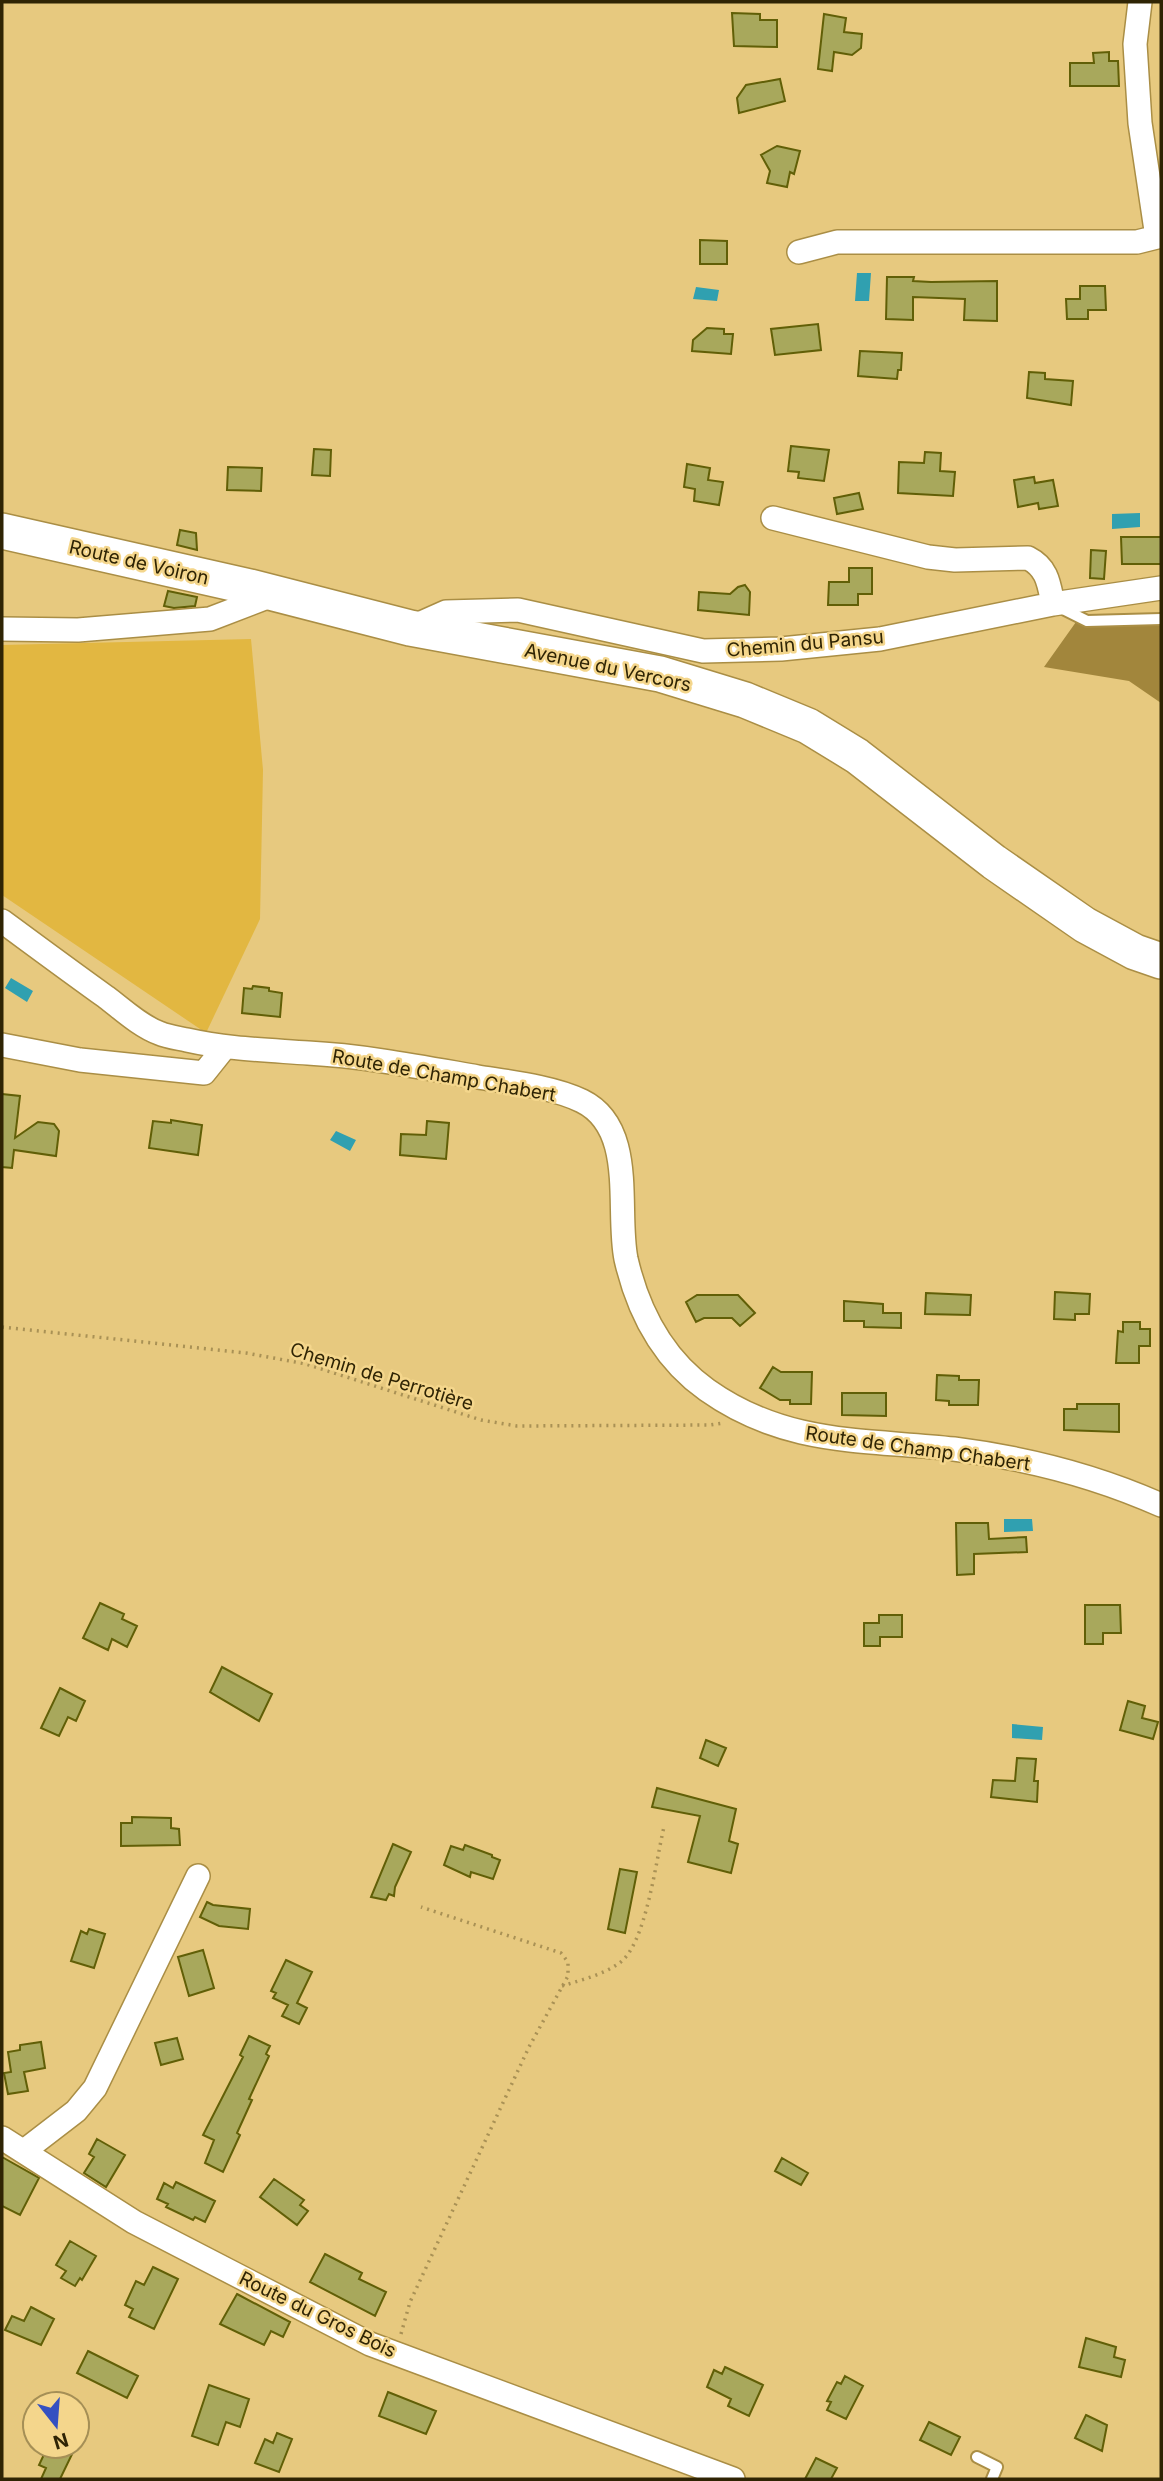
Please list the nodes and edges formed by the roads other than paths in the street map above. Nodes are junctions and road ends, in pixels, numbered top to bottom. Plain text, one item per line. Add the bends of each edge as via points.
1 (1140, 2) edge
2 (799, 252) dead end
3 (773, 518) dead end
4 (2, 531) edge
5 (1161, 588) edge
6 (275, 594) junction
7 (1053, 604) junction
8 (1161, 619) edge
9 (411, 628) junction
10 (2, 629) edge
11 (2, 921) edge
12 (1161, 961) edge
13 (2, 1045) edge
14 (224, 1048) junction
15 (1161, 1505) edge
16 (198, 1876) dead end
17 (2, 2138) edge
18 (24, 2151) junction
19 (977, 2457) dead end
20 (733, 2479) edge
21 (992, 2479) edge

1 - 2 street via 1137,84 1157,237 1136,242 837,242
3 - 7 street via 928,557 1028,558 1038,562 1046,574
4 - 6 main road, Route de Voiron
5 - 7 street, Chemin du Pansu
6 - 9 main road, Avenue du Vercors
6 - 10 street via 210,619 78,629
7 - 8 lane via 1087,621
7 - 9 street, Chemin du Pansu via 880,639 781,649 704,651 518,610 446,612
9 - 12 main road, Avenue du Vercors via 660,674 745,700 808,726 858,756 994,862 1085,925
11 - 14 street, Route de Champ Chabert via 158,1033
13 - 14 street via 80,1060 204,1073
14 - 15 street, Route de Champ Chabert via 349,1055 521,1084 581,1100 602,1114 620,1162 625,1255 636,1297 652,1332 707,1390 756,1417 797,1432 956,1450 1048,1466
16 - 18 street via 95,2088 76,2111
17 - 18 street, Route du Gros Bois
18 - 20 street, Route du Gros Bois via 134,2222 339,2329
19 - 21 lane via 997,2467

